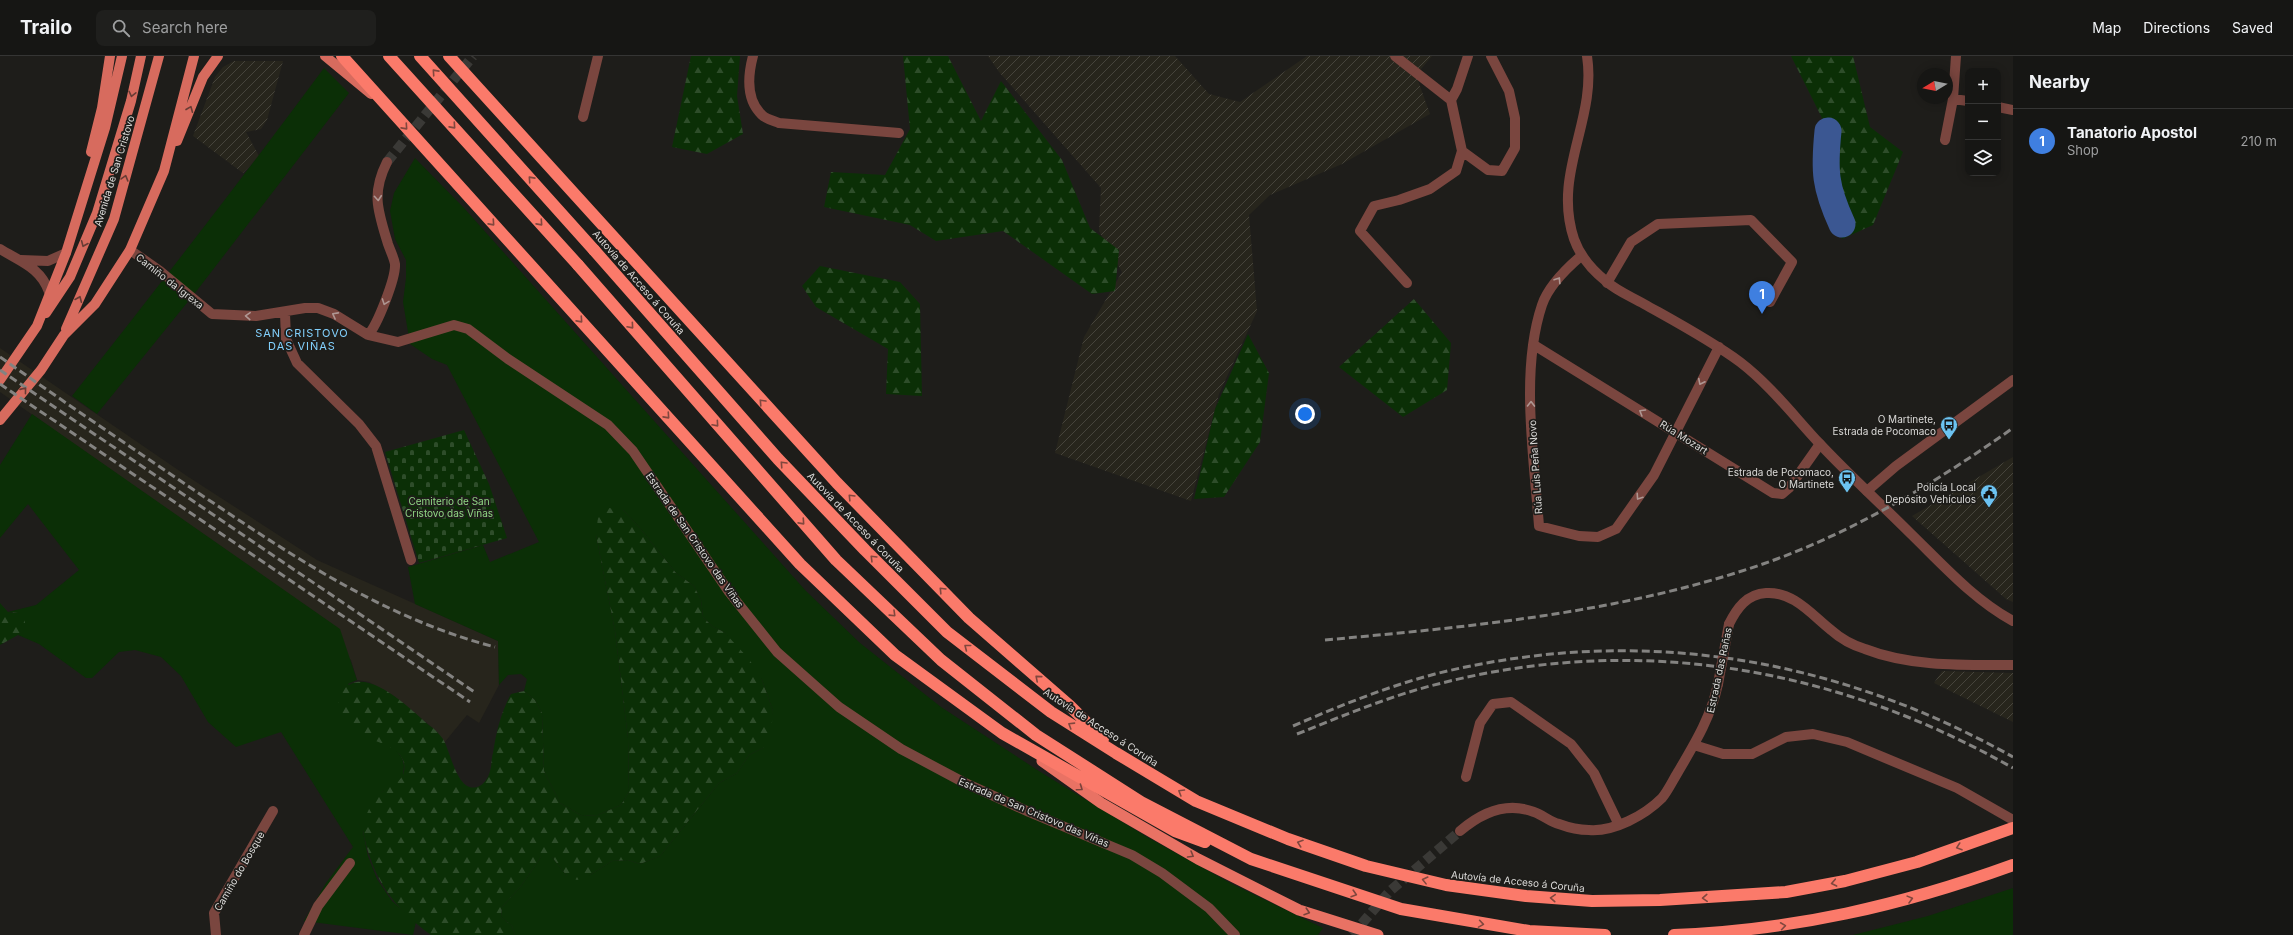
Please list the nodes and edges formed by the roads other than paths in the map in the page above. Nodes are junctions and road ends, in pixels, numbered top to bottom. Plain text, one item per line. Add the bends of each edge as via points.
1 (110, 56) edge
2 (122, 56) edge
3 (141, 56) edge
4 (159, 56) edge
5 (194, 56) edge
6 (218, 56) edge
7 (325, 56) edge
8 (342, 56) edge
9 (389, 56) edge
10 (420, 56) edge
11 (449, 56) edge
12 (598, 56) edge
13 (753, 56) edge
14 (1395, 56) edge
15 (1468, 56) edge
16 (1491, 56) edge
17 (1586, 56) edge
18 (1956, 56) edge
19 (1953, 99) joint
20 (1451, 100) junction
21 (1965, 101) edge
22 (1952, 104) edge
23 (388, 108) junction
24 (2001, 108) edge
25 (2013, 110) edge
26 (583, 117) dead end
27 (899, 133) dead end
28 (1945, 140) dead end
29 (1462, 151) junction
30 (387, 162) tunnel mouth
31 (164, 171) junction
32 (84, 196) junction
33 (0, 249) edge
34 (130, 250) junction
35 (66, 252) junction
36 (1582, 256) junction
37 (17, 260) junction
38 (1407, 283) dead end
39 (1607, 283) junction
40 (49, 292) junction
41 (1770, 302) dead end
42 (285, 313) junction
43 (37, 326) junction
44 (64, 335) junction
45 (368, 335) junction
46 (1534, 345) junction
47 (1719, 347) junction
48 (0, 380) edge
49 (2013, 380) edge
50 (0, 420) edge
51 (1676, 432) junction
52 (1820, 444) junction
53 (1867, 491) junction
54 (411, 560) dead end
55 (2013, 621) edge
56 (2013, 665) edge
57 (1002, 733) junction
58 (1694, 745) junction
59 (1116, 753) junction
60 (1466, 777) dead end
61 (273, 811) dead end
62 (2013, 820) edge
63 (1620, 825) junction
64 (2013, 828) edge
65 (1460, 831) tunnel mouth
66 (1251, 859) junction
67 (350, 863) dead end
68 (2013, 865) edge
69 (216, 935) edge
70 (304, 935) edge
71 (1235, 935) edge
72 (1378, 935) edge
73 (1605, 935) edge
74 (1674, 935) edge

1 - 32 main road
2 - 32 main road via 105,128
3 -> 43 main road, Avenida de San Cristovo via 131,101 97,213 70,277
44 -> 4 main road, Avenida de San Cristovo via 114,220
5 - 31 main road
31 -> 6 main road via 203,76
7 - 23 main road
8 - 23 highway
9 -> 66 highway, bridge via 578,265 836,560 941,660 1036,735 1141,802
59 -> 10 highway, Autovía de Acceso á Coruña, bridge via 1051,712 947,632 865,550 778,458
59 -> 11 highway via 1070,706 969,618 837,483
12 - 26 street
13 - 27 street via 748,83 752,101 762,116 779,123
14 - 20 street
15 - 20 street
16 - 29 street via 1509,91 1515,118 1515,148 1502,171 1488,170
17 - 36 street via 1589,91 1569,173 1567,193 1573,234
18 - 19 street
19 - 21 street
20 - 29 street
22 - 28 street
23 -> 57 highway via 800,564 895,656
24 - 25 street
29 - 38 street via 1456,171 1430,189 1374,206 1360,231
30 -> 45 street via 378,179 377,196 380,218 395,265 375,328
31 - 34 main road
32 - 35 main road
33 - 37 street
42 -> 34 street, Camiño da Igrexa via 256,316 212,314
34 - 44 main road via 95,304
35 - 37 street via 48,261
35 - 40 main road
36 - 39 street
46 -> 36 street, Rúa Luis Peña Novo via 1542,304 1564,270
37 - 40 street via 44,279
39 - 41 street via 1631,242 1658,224 1751,220 1792,262
39 - 47 street
40 - 43 main road
45 -> 42 street, Camiño da Igrexa via 334,314 318,308
42 - 54 street via 286,339 297,363 358,424 376,446
43 - 48 main road
50 -> 44 main road via 41,370
45 - 71 street, Estrada de San Cristovo das Viñas via 398,342 454,325 468,329 508,359 584,408 608,425 633,450 729,592 778,652 839,707 901,749 963,782 1132,855 1162,873 1209,908
51 -> 46 street, Rúa Mozart
51 -> 46 street, Rúa Luis Peña Novo via 1654,475 1616,529 1598,537 1579,536 1539,526 1530,416
47 -> 51 street, Rúa Luis Peña Novo
47 - 52 street via 1766,384
49 - 53 street via 1896,466
51 - 52 street, Rúa Mozart via 1773,493 1782,494
52 - 53 street
53 - 55 street via 1982,600
56 - 58 street, Estrada das Rañas, bridge via 1946,663 1883,655 1840,638 1808,609 1790,598 1766,593 1754,596 1737,608 1729,624 1713,707
57 - 66 highway via 1175,831
57 -> 72 highway via 1101,803 1198,859 1299,910
58 - 62 street via 1723,754 1752,754 1786,737 1813,734 1847,742 1957,788
58 - 63 street, Estrada das Rañas via 1662,797 1641,815
64 -> 59 highway, Autovía de Acceso á Coruña via 1917,862 1845,881 1786,892 1660,900 1592,901 1526,896 1439,883 1366,866 1288,839 1196,801
60 - 63 street via 1480,723 1493,704 1511,702 1571,744 1594,773
61 - 69 street, Camiño do Bosque via 214,913
63 - 65 street, Estrada das Rañas via 1590,830 1559,824 1535,812 1516,807 1490,811 1475,818
66 -> 73 highway via 1401,909 1529,931
67 - 70 street via 318,906
74 -> 68 highway via 1723,933 1784,926 1863,912 1952,887

